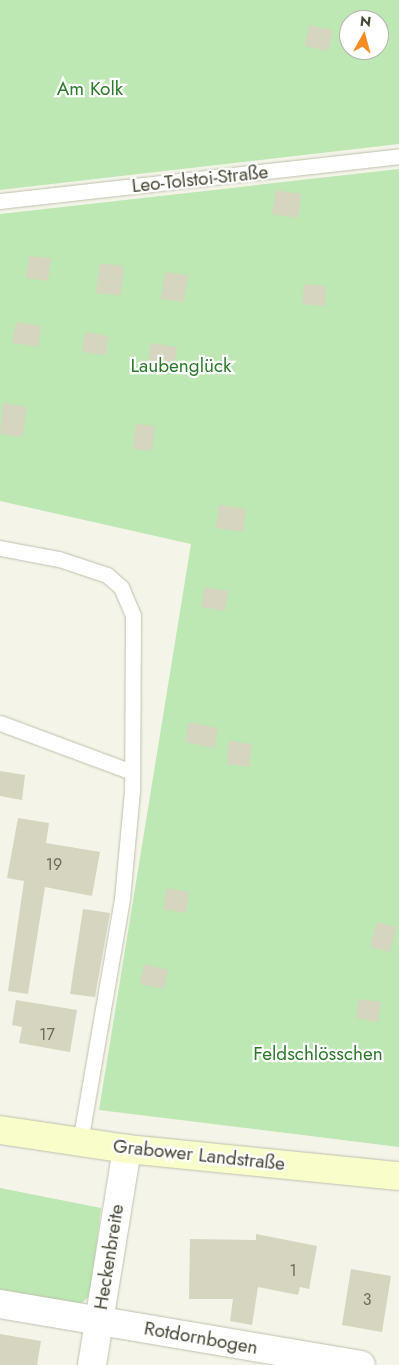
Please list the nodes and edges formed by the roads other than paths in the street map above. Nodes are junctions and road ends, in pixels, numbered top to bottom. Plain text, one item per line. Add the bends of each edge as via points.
1 (399, 156) edge
2 (0, 201) edge
3 (0, 548) edge
4 (0, 723) edge
5 (132, 772) junction
6 (0, 1130) edge
7 (80, 1142) junction
8 (127, 1149) junction
9 (399, 1176) edge
10 (0, 1304) edge
11 (99, 1321) junction
12 (92, 1365) edge
13 (361, 1365) edge

1 - 2 lane, Leo-Tolstoi-Straße
3 - 5 lane via 59,559 107,575 120,587 132,615
4 - 5 lane
5 - 7 lane via 122,899
6 - 7 main road, Grabower Landstraße
7 - 8 main road, Grabower Landstraße
8 - 9 main road, Grabower Landstraße
8 - 11 street, Heckenbreite
10 - 11 street, Rotdornbogen
11 - 12 street, Heckenbreite
11 - 13 street, Rotdornbogen

